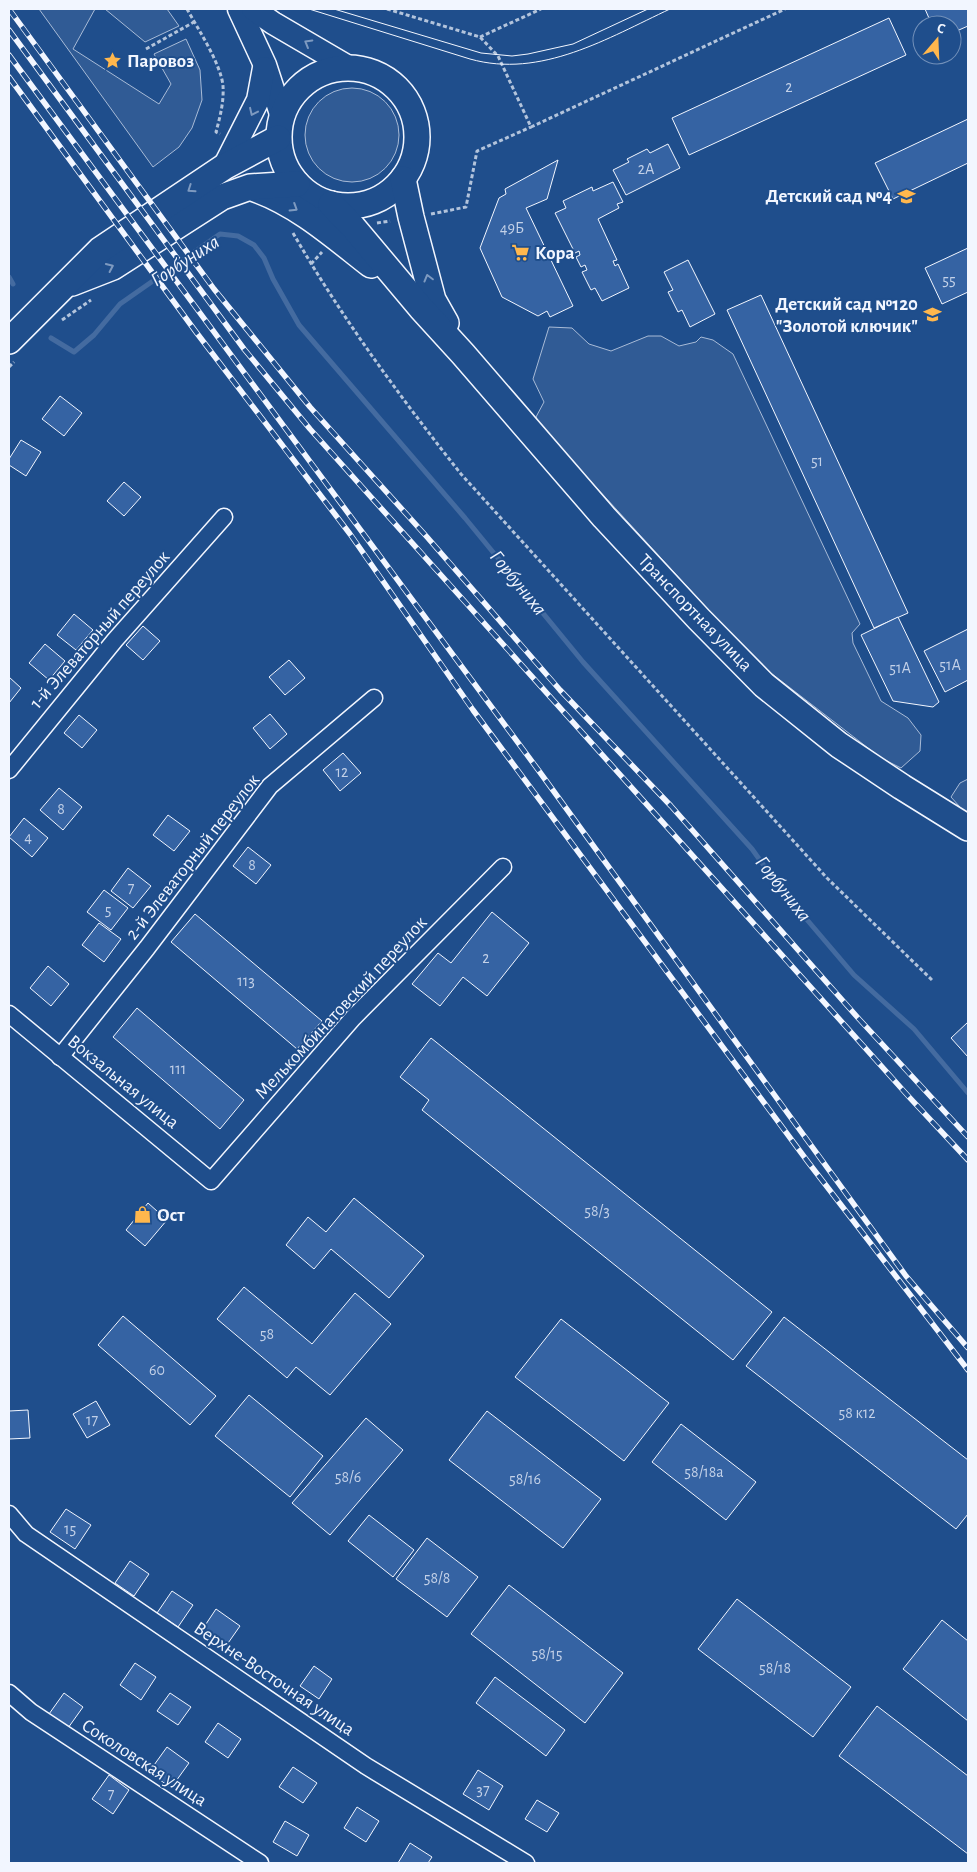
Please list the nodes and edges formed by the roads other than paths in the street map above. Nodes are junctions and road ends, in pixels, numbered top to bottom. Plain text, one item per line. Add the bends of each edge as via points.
1 (239, 9) edge
2 (253, 9) edge
3 (265, 65) junction
4 (350, 68) junction
5 (280, 127) junction
6 (224, 167) junction
7 (404, 178) junction
8 (297, 184) junction
9 (250, 187) junction
10 (331, 204) junction
11 (65, 285) junction
12 (421, 308) junction
13 (9, 341) edge
14 (463, 354) junction
15 (224, 517) dead end
16 (374, 698) dead end
17 (9, 770) edge
18 (968, 828) edge
19 (503, 867) dead end
20 (9, 1014) edge
21 (60, 1057) junction
22 (211, 1181) joint
23 (9, 1514) edge
24 (9, 1693) edge
25 (260, 1863) edge
26 (526, 1863) edge

1 - 3 main road
4 -> 2 main road
3 - 5 main road
3 -> 6 main road via 258,100
4 - 5 main road via 328,71 308,80 292,96
4 - 7 main road via 367,70 382,77 396,86 409,103 416,123 417,144 412,165
5 - 6 main road
5 - 8 main road via 281,155
6 -> 11 main road via 100,250
7 - 10 main road via 389,193 371,202 351,206
14 -> 7 main road via 434,300 411,217
8 - 9 main road
8 - 10 main road
11 -> 9 main road via 113,267 222,197
9 -> 12 main road via 279,199 306,216
10 - 12 main road
11 - 13 main road
12 - 14 main road
14 - 18 main road, Транспортная улица via 604,517 764,685 839,745
15 - 17 street, 1-й Элеваторный переулок via 115,640
16 - 21 street, 2-й Элеваторный переулок via 270,786 148,948
19 - 22 street, Мелькомбинатовский переулок via 353,1018
20 - 21 street, Вокзальная улица
21 - 22 street, Вокзальная улица
23 - 26 street, Верхне-Восточная улица via 26,1534 366,1766
24 - 25 street, Соколовская улица via 31,1712

